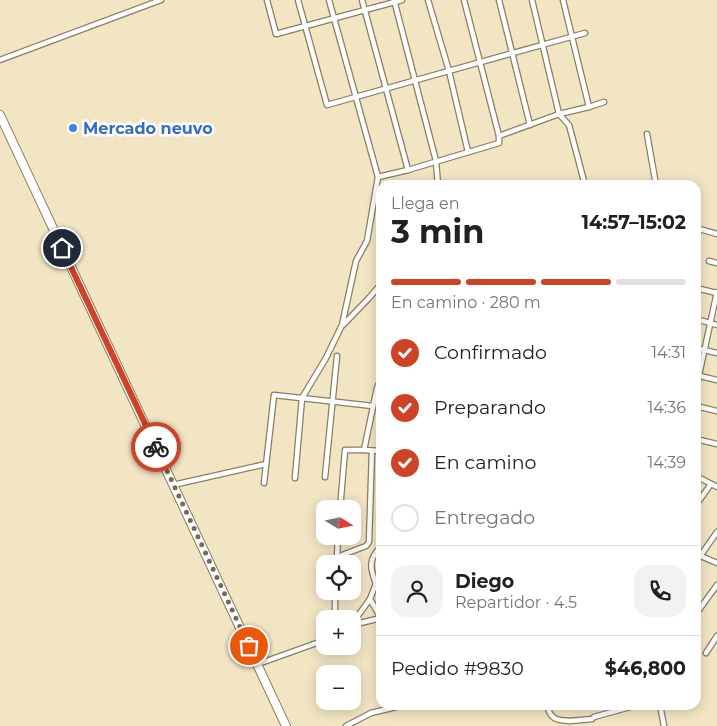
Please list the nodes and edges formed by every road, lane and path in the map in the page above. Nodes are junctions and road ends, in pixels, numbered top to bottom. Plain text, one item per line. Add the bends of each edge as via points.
1 (161, 0) edge
2 (267, 0) edge
3 (298, 0) edge
4 (329, 0) edge
5 (362, 0) edge
6 (402, 0) edge
7 (428, 0) edge
8 (464, 0) edge
9 (499, 0) edge
10 (532, 0) edge
11 (563, 0) edge
12 (394, 1) edge
13 (365, 10) junction
14 (334, 18) junction
15 (305, 26) junction
16 (585, 33) dead end
17 (572, 37) junction
18 (543, 45) junction
19 (512, 53) junction
20 (0, 60) edge
21 (480, 62) junction
22 (448, 71) junction
23 (415, 80) junction
24 (386, 88) junction
25 (356, 97) junction
26 (604, 102) dead end
27 (588, 107) junction
28 (559, 114) junction
29 (0, 115) edge
30 (530, 125) junction
31 (647, 134) dead end
32 (499, 136) junction
33 (468, 152) junction
34 (436, 161) junction
35 (408, 170) junction
36 (378, 177) junction
37 (377, 180) edge
38 (438, 180) edge
39 (584, 180) edge
40 (655, 180) edge
41 (376, 189) edge
42 (701, 229) edge
43 (717, 234) edge
44 (709, 261) dead end
45 (717, 263) edge
46 (701, 289) edge
47 (376, 290) edge
48 (717, 293) edge
49 (701, 320) edge
50 (711, 323) junction
51 (342, 325) junction
52 (717, 325) edge
53 (701, 349) edge
54 (705, 350) junction
55 (717, 353) edge
56 (337, 356) dead end
57 (701, 371) edge
58 (701, 376) edge
59 (717, 380) edge
60 (376, 392) edge
61 (302, 398) junction
62 (332, 401) junction
63 (373, 406) junction
64 (701, 407) edge
65 (717, 412) edge
66 (701, 440) edge
67 (717, 444) edge
68 (364, 450) junction
69 (372, 451) junction
70 (376, 451) edge
71 (266, 464) junction
72 (325, 477) dead end
73 (295, 478) dead end
74 (701, 479) edge
75 (264, 483) dead end
76 (711, 484) junction
77 (173, 485) junction
78 (717, 487) edge
79 (701, 498) edge
80 (341, 500) edge
81 (717, 532) edge
82 (701, 551) edge
83 (376, 552) edge
84 (342, 555) edge
85 (701, 556) edge
86 (717, 563) edge
87 (376, 584) joint
88 (717, 585) edge
89 (370, 599) junction
90 (701, 607) edge
91 (376, 609) edge
92 (361, 612) edge
93 (376, 619) edge
94 (361, 623) edge
95 (717, 636) edge
96 (316, 643) edge
97 (706, 654) dead end
98 (258, 664) junction
99 (384, 710) edge
100 (548, 710) edge
101 (619, 710) edge
102 (661, 710) edge
103 (592, 719) junction
104 (286, 726) edge
105 (346, 726) edge
106 (592, 726) edge
107 (664, 726) edge

1 - 20 street
2 - 15 street via 276,34
3 - 15 street
4 - 14 street
5 - 13 street
6 - 12 street
7 - 22 street
8 - 21 street
9 - 19 street
10 - 18 street
11 - 17 street
12 - 13 street
12 - 23 street
13 - 14 street
13 - 24 street
14 - 15 street
14 - 25 street
15 - 25 street via 327,105
16 - 17 street
17 - 18 street
17 - 27 street
18 - 19 street
18 - 28 street
19 - 21 street
19 - 30 street
21 - 22 street
21 - 32 street
22 - 23 street
22 - 33 street
23 - 24 street
23 - 34 street
24 - 25 street
24 - 35 street
25 - 36 street
26 - 27 street
27 - 28 street
28 - 30 street
28 - 39 street via 569,126
29 - 77 highway
30 - 32 street
31 - 40 street
32 - 33 street via 499,143
33 - 34 street
34 - 35 street
34 - 38 street
35 - 36 street
36 - 37 street
41 - 51 street via 367,241 356,261
42 - 43 street
44 - 45 street
46 - 48 street
47 - 51 street
48 - 50 street
49 - 50 street
50 - 52 street
50 - 54 street
51 - 61 street
53 - 54 street
54 - 55 street
54 - 57 street
56 - 62 street
58 - 59 street
60 - 63 street
61 - 62 street
61 - 71 street via 274,395
61 - 73 street
62 - 63 street
62 - 72 street
63 - 68 street
64 - 65 street
66 - 67 street
68 - 69 street
68 - 80 street via 345,450
69 - 70 street
69 - 84 street via 369,542
71 - 75 street
71 - 77 street
74 - 76 street
76 - 78 street
76 - 79 street
77 - 98 highway
81 - 82 street
83 - 87 street via 371,561
85 - 86 street
87 - 89 street
88 - 90 street
89 - 91 street
89 - 92 street
93 - 94 street
95 - 97 street
96 - 98 street
98 - 104 highway
99 - 105 street
100 - 103 street via 550,715 562,721
101 - 103 street
102 - 107 street
103 - 106 street

